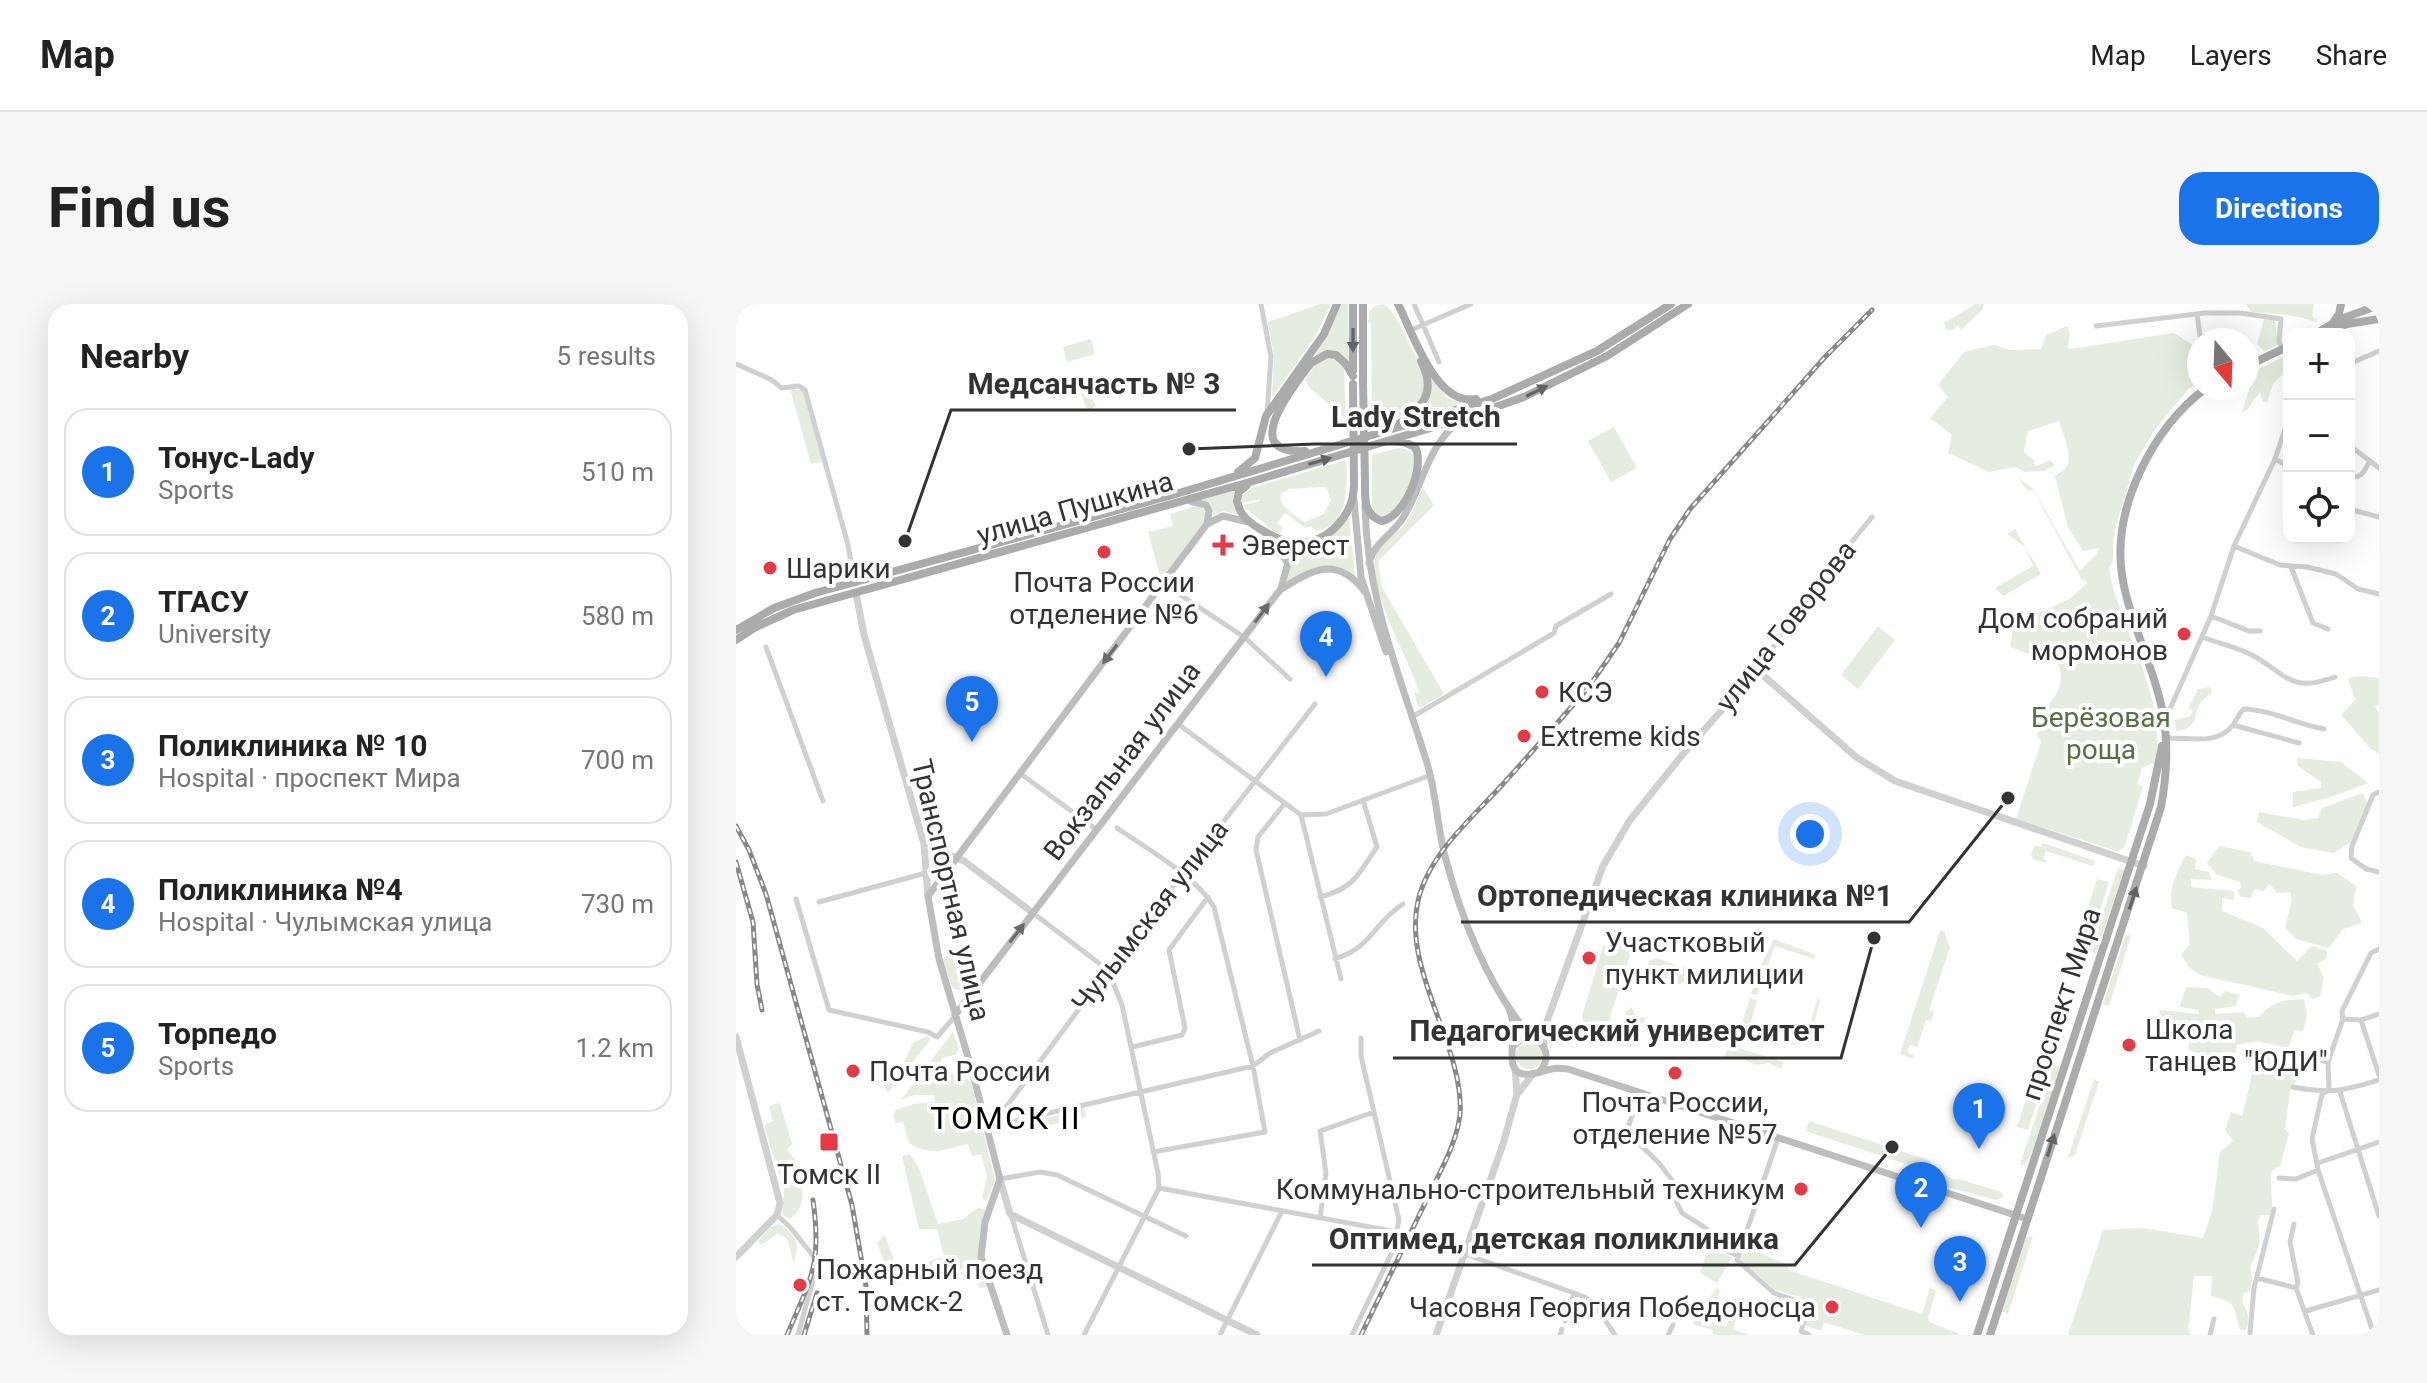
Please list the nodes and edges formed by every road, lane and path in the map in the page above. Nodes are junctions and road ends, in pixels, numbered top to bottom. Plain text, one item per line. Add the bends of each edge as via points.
1 (1261, 304) edge
2 (1337, 304) edge
3 (1353, 304) edge
4 (1363, 304) edge
5 (1371, 304) edge
6 (1390, 304) edge
7 (1398, 304) edge
8 (1414, 304) edge
9 (1471, 304) edge
10 (1671, 304) edge
11 (1688, 304) edge
12 (2341, 304) edge
13 (2379, 305) edge
14 (2197, 314) junction
15 (2379, 319) edge
16 (1363, 323) junction
17 (2332, 323) junction
18 (1424, 326) junction
19 (2096, 326) dead end
20 (2199, 328) edge
21 (2324, 328) edge
22 (2334, 328) edge
23 (1409, 331) junction
24 (2283, 345) edge
25 (2283, 349) edge
26 (2379, 351) edge
27 (2259, 361) edge
28 (2355, 361) edge
29 (1439, 362) dead end
30 (736, 364) edge
31 (1356, 381) junction
32 (1519, 387) junction
33 (2192, 400) edge
34 (1266, 416) junction
35 (1464, 418) junction
36 (1389, 430) junction
37 (2283, 440) edge
38 (1389, 441) junction
39 (1321, 449) junction
40 (2355, 450) edge
41 (2275, 459) junction
42 (2369, 462) junction
43 (2283, 464) edge
44 (2379, 468) edge
45 (2355, 478) edge
46 (1222, 480) junction
47 (1250, 482) junction
48 (1184, 500) junction
49 (1354, 500) junction
50 (1364, 502) junction
51 (2355, 511) edge
52 (1872, 517) dead end
53 (2379, 517) edge
54 (1248, 522) junction
55 (1207, 524) junction
56 (1264, 532) junction
57 (2234, 546) junction
58 (1368, 565) junction
59 (2291, 567) junction
60 (854, 583) junction
61 (1173, 590) dead end
62 (1280, 590) junction
63 (1365, 592) junction
64 (856, 593) junction
65 (1611, 594) dead end
66 (2379, 594) edge
67 (2211, 616) junction
68 (2328, 629) dead end
69 (736, 630) edge
70 (2260, 631) dead end
71 (1244, 637) junction
72 (2202, 637) junction
73 (736, 640) edge
74 (766, 647) dead end
75 (1757, 670) junction
76 (2335, 677) dead end
77 (1290, 679) dead end
78 (1315, 704) dead end
79 (2163, 712) junction
80 (1412, 717) junction
81 (1178, 724) junction
82 (2233, 725) junction
83 (2324, 729) dead end
84 (2166, 734) junction
85 (2299, 743) dead end
86 (1021, 774) junction
87 (1431, 775) junction
88 (1256, 780) junction
89 (2376, 794) edge
90 (1363, 800) junction
91 (823, 801) dead end
92 (1285, 803) junction
93 (1301, 815) junction
94 (1117, 828) dead end
95 (1097, 830) junction
96 (924, 844) junction
97 (957, 858) junction
98 (2131, 861) junction
99 (2144, 866) junction
100 (2379, 872) edge
101 (928, 873) junction
102 (1183, 875) junction
103 (928, 896) junction
104 (1208, 897) junction
105 (1320, 897) junction
106 (796, 899) dead end
107 (819, 902) dead end
108 (1403, 904) dead end
109 (1033, 913) junction
110 (2379, 949) edge
111 (2099, 957) junction
112 (1335, 959) junction
113 (2112, 961) junction
114 (1108, 970) junction
115 (1341, 979) dead end
116 (948, 991) junction
117 (970, 995) junction
118 (1508, 1006) junction
119 (2379, 1014) edge
120 (955, 1015) junction
121 (2343, 1019) junction
122 (2361, 1020) junction
123 (1545, 1027) junction
124 (1319, 1031) dead end
125 (736, 1037) edge
126 (1361, 1038) dead end
127 (1532, 1038) junction
128 (1300, 1040) junction
129 (1132, 1047) junction
130 (1544, 1047) junction
131 (1511, 1050) junction
132 (2299, 1055) dead end
133 (2066, 1060) junction
134 (2328, 1062) junction
135 (2078, 1064) junction
136 (1253, 1066) junction
137 (1515, 1068) junction
138 (1568, 1069) junction
139 (1536, 1073) junction
140 (2379, 1078) edge
141 (2293, 1087) dead end
142 (2329, 1090) junction
143 (2340, 1092) junction
144 (1140, 1093) junction
145 (1639, 1093) junction
146 (1517, 1094) junction
147 (1374, 1112) junction
148 (989, 1130) junction
149 (1778, 1138) junction
150 (2379, 1142) edge
151 (2358, 1149) junction
152 (1153, 1152) junction
153 (2318, 1163) junction
154 (2318, 1170) junction
155 (2279, 1178) dead end
156 (1000, 1179) junction
157 (1159, 1188) junction
158 (2274, 1209) dead end
159 (1281, 1213) junction
160 (1010, 1214) junction
161 (777, 1215) junction
162 (2015, 1215) junction
163 (2379, 1216) edge
164 (1143, 1217) junction
165 (1320, 1218) junction
166 (2027, 1219) junction
167 (2294, 1224) dead end
168 (1397, 1232) junction
169 (1186, 1236) dead end
170 (1465, 1254) junction
171 (1739, 1256) junction
172 (736, 1257) edge
173 (1120, 1266) junction
174 (2257, 1278) junction
175 (2296, 1288) junction
176 (2379, 1290) edge
177 (1574, 1293) junction
178 (2361, 1295) junction
179 (1989, 1299) junction
180 (2000, 1302) junction
181 (2306, 1311) junction
182 (2214, 1319) dead end
183 (1227, 1320) junction
184 (1565, 1321) dead end
185 (1673, 1325) dead end
186 (2250, 1333) dead end
187 (798, 1335) edge
188 (1007, 1335) edge
189 (1048, 1335) edge
190 (1084, 1335) edge
191 (1220, 1335) edge
192 (1257, 1335) edge
193 (1352, 1335) edge
194 (1436, 1335) edge
195 (1615, 1335) edge
196 (1668, 1335) edge
197 (1809, 1335) edge
198 (1977, 1335) edge
199 (1990, 1335) edge
200 (2210, 1335) edge
201 (2313, 1335) edge
202 (2374, 1335) edge

1 - 34 street via 1271,357
2 - 34 main road via 1324,334
3 -> 31 main road
4 - 16 main road
5 - 16 main road
6 - 23 main road
7 - 23 main road
8 - 18 street
9 - 18 street
10 - 32 main road, улица Пушкина via 1597,351
35 -> 11 main road, улица Пушкина via 1580,370
12 - 17 main road
13 - 17 main road
14 - 19 street
14 - 20 street
14 - 24 street via 2281,319
15 - 22 main road
16 - 31 main road
17 - 21 main road
18 - 23 street
18 - 29 street
23 - 32 main road via 1437,380 1455,398 1470,400
23 - 36 main road via 1428,380 1427,393 1418,410
25 - 27 main road
26 - 28 street
30 - 60 street via 782,388 805,390
31 - 39 main road via 1336,355 1318,357 1273,420 1271,432 1278,445 1293,451
31 - 49 main road, bridge
31 - 50 main road, bridge
32 - 36 main road, улица Пушкина
33 - 79 main road, проспект Мира via 2149,451 2121,541 2127,598
34 - 46 main road via 1255,458
35 - 38 main road, улица Пушкина
35 - 58 main road via 1435,447 1403,518 1375,548
36 - 39 main road, улица Пушкина
37 - 41 street
47 -> 38 main road, улица Пушкина
38 - 50 main road via 1410,444 1418,451 1414,479 1393,518 1376,520
39 - 46 main road, улица Пушкина
40 - 42 street
41 - 43 street
41 - 57 street
42 - 44 street
42 - 45 street
46 - 60 main road, улица Пушкина
47 - 48 main road, улица Пушкина
47 - 54 main road via 1237,501
48 - 55 main road via 1206,505
48 - 64 main road, улица Пушкина
49 - 56 main road via 1339,524 1320,537 1296,543
49 - 63 main road
50 - 58 main road
51 - 53 street
52 - 75 street, улица Говорова
54 - 55 main road via 1223,516
54 - 56 main road
55 -> 86 main road
56 - 62 main road via 1288,563
57 - 59 street
57 - 67 street
58 - 80 main road
59 - 66 street via 2336,574 2358,589
59 - 68 street via 2313,623
60 - 64 street
60 - 69 main road, улица Пушкина via 774,608
61 - 71 street
62 - 63 main road, Вокзальная улица via 1306,575 1333,569 1348,574
71 -> 62 main road, Вокзальная улица
63 - 80 main road
64 - 73 main road, улица Пушкина via 777,616
64 - 96 street, Транспортная улица
65 - 80 street
67 - 70 street
67 - 72 street
71 - 77 street
71 - 81 main road, Вокзальная улица
72 - 76 street via 2250,654 2292,681 2312,685
72 - 79 street via 2170,709
74 - 91 street
75 - 98 street via 1856,757 1895,781
75 - 123 street, улица Говорова via 1630,820 1603,866
78 - 88 street, Чулымская улица
79 - 84 main road, проспект Мира
80 - 87 main road
81 - 88 street
81 - 95 main road, Вокзальная улица
82 - 83 street via 2241,711 2253,709
82 - 84 street via 2211,739
82 - 85 street
84 - 98 main road, проспект Мира
84 - 99 main road, проспект Мира via 2161,807
86 - 95 street
86 - 97 main road
87 - 90 street
87 - 118 main road via 1456,891
88 - 92 street
88 - 102 street, Чулымская улица
89 - 100 street via 2351,858
90 - 93 street via 1326,814
90 - 105 street via 1377,847 1350,886
92 - 93 street
92 - 128 street via 1258,837 1256,850
93 - 105 street
94 - 102 street
95 - 109 main road, Вокзальная улица
96 - 97 street
96 - 101 street, Транспортная улица
97 - 103 main road
97 - 109 street
98 - 99 street
98 - 111 main road, проспект Мира
113 -> 99 main road, проспект Мира
101 - 103 street, Транспортная улица
101 - 107 street
102 - 104 street
102 - 114 street, Чулымская улица
103 - 116 main road, Транспортная улица
104 - 129 street via 1169,950 1185,1028 1182,1035
104 - 136 street via 1223,937
105 - 112 street
106 - 120 street, Вокзальная улица via 829,1010 937,1037
108 - 112 street via 1387,914 1355,953
109 - 114 street
117 -> 109 main road, Вокзальная улица
110 - 121 street via 2371,953 2350,991
111 - 113 main road
111 - 133 main road, проспект Мира
112 - 115 street
113 - 135 main road, проспект Мира
114 - 129 street
114 - 148 street, Чулымская улица
116 - 117 main road
116 - 120 main road, Транспортная улица
117 - 120 main road, Вокзальная улица
118 - 127 main road
118 - 131 main road via 1514,1027
119 - 122 street
120 - 148 main road, Транспортная улица
121 - 122 street
121 - 134 street
122 - 140 street
123 - 127 street
123 - 130 street
124 - 128 street
125 - 161 street via 779,1197
126 - 147 street
127 - 130 main road
127 - 131 main road via 1519,1040
128 - 136 street
129 - 144 street
130 - 138 main road
130 - 139 main road via 1546,1062
131 - 137 main road
132 - 134 street
133 - 135 main road
133 - 162 main road, проспект Мира
134 - 142 street
166 -> 135 main road, проспект Мира
136 - 144 street
136 - 152 street via 1265,1132
137 - 139 main road
137 - 146 street
138 - 139 main road
138 - 145 main road
139 - 146 street
140 - 143 street
141 - 142 street
142 - 143 street
142 - 153 street via 2322,1094 2312,1139
143 - 151 street
144 - 148 street
144 - 152 street
145 - 149 main road
145 - 171 street via 1630,1135 1674,1183 1682,1213 1707,1229 1724,1250
146 - 170 street
147 - 165 street via 1320,1131 1326,1173
147 - 168 street via 1399,1220
148 - 156 main road, Транспортная улица
149 - 162 main road
149 - 171 street
150 - 151 street
151 - 153 street
151 - 163 street
152 - 157 street
153 - 154 street
154 - 155 street via 2296,1179
154 - 178 street
156 - 160 street, Транспортная улица
156 - 164 street via 1040,1172 1057,1175
156 - 188 main road via 985,1222 981,1257
157 - 159 street
157 - 164 street
158 - 174 street
159 - 165 street
159 - 183 street
160 - 173 street
160 - 189 street, Транспортная улица
161 - 172 street
161 - 187 street via 818,1262
162 - 166 main road
162 - 179 main road, проспект Мира
164 - 169 street
164 - 173 street
165 - 168 street
166 - 180 main road, проспект Мира
167 - 175 street via 2290,1242
168 - 193 street
170 - 177 street
170 - 194 street
171 - 197 street via 1737,1260 1774,1293 1803,1303 1807,1311 1801,1331
173 - 183 street
173 - 190 street
174 - 175 street
174 - 186 street
175 - 181 street
176 - 178 street
177 - 184 street
177 - 195 street via 1596,1306
178 - 181 street
178 - 202 street
179 - 180 main road
179 - 198 main road, проспект Мира
180 - 199 main road, проспект Мира
181 - 201 street
182 - 200 street
183 - 191 street
183 - 192 street
185 - 196 street

